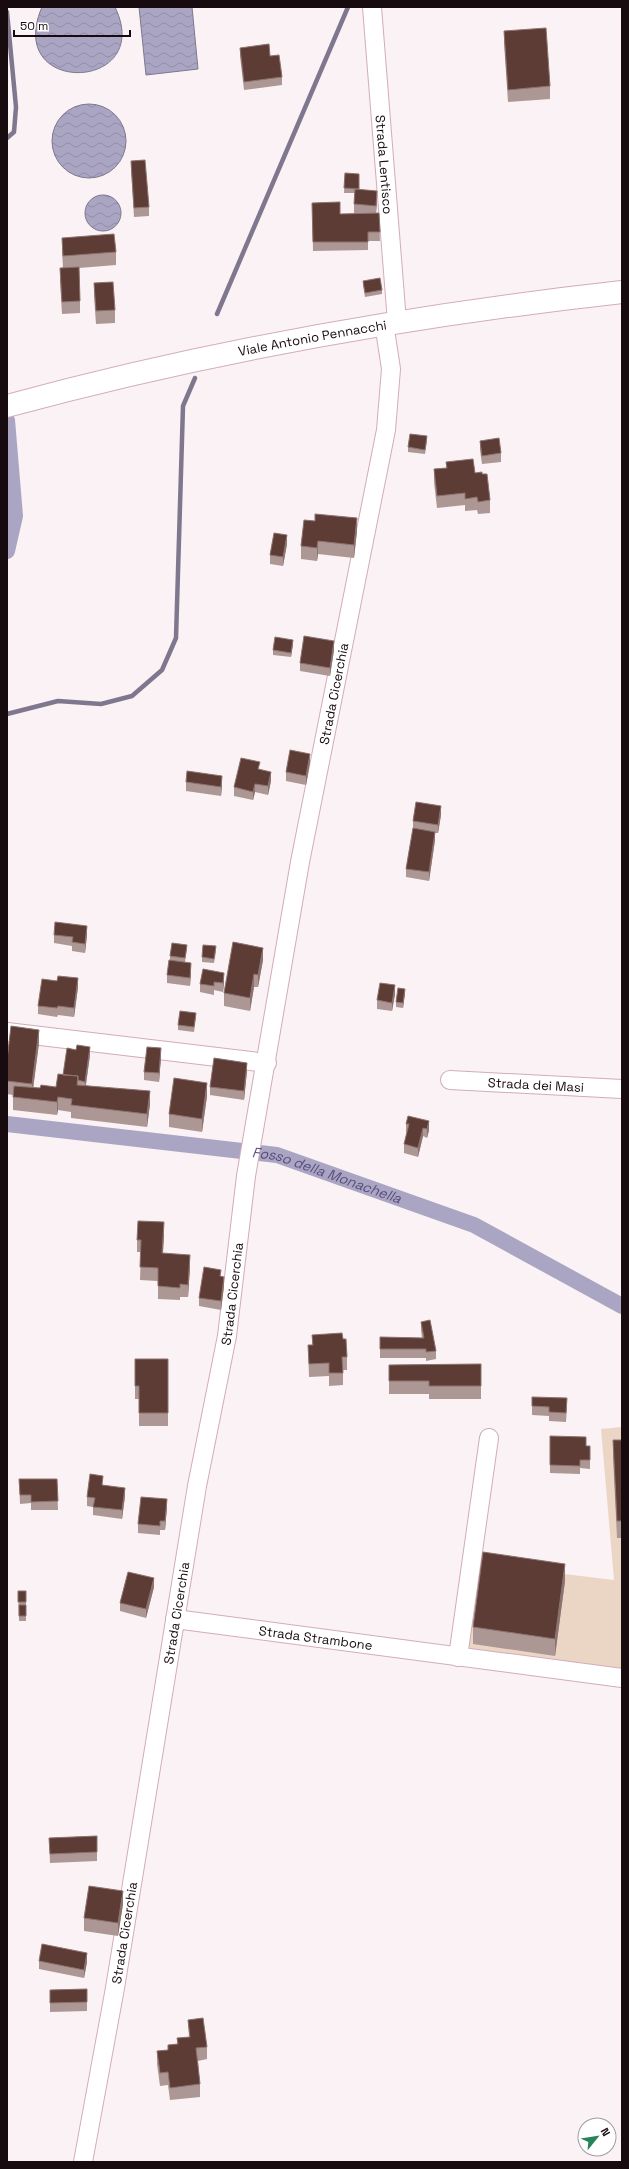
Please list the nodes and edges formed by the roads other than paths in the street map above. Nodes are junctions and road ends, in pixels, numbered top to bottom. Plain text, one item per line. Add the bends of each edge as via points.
1 (372, 7) edge
2 (622, 292) edge
3 (390, 323) junction
4 (7, 406) edge
5 (7, 1032) edge
6 (267, 1063) junction
7 (450, 1080) dead end
8 (622, 1089) edge
9 (489, 1438) dead end
10 (175, 1619) junction
11 (458, 1657) junction
12 (622, 1678) edge
13 (83, 2162) edge

1 - 3 street, Strada Lentisco
2 - 3 main road, Viale Antonio Pennacchi
3 - 4 main road, Viale Antonio Pennacchi via 196,360
3 - 6 street, Strada Cicerchia via 391,369 386,430 300,862
5 - 6 street
6 - 10 street, Strada Cicerchia via 246,1176 227,1336 197,1486
7 - 8 street, Strada dei Masi
9 - 11 street
10 - 11 street, Strada Strambone
10 - 13 street, Strada Cicerchia via 115,1988
11 - 12 street, Strada Strambone

